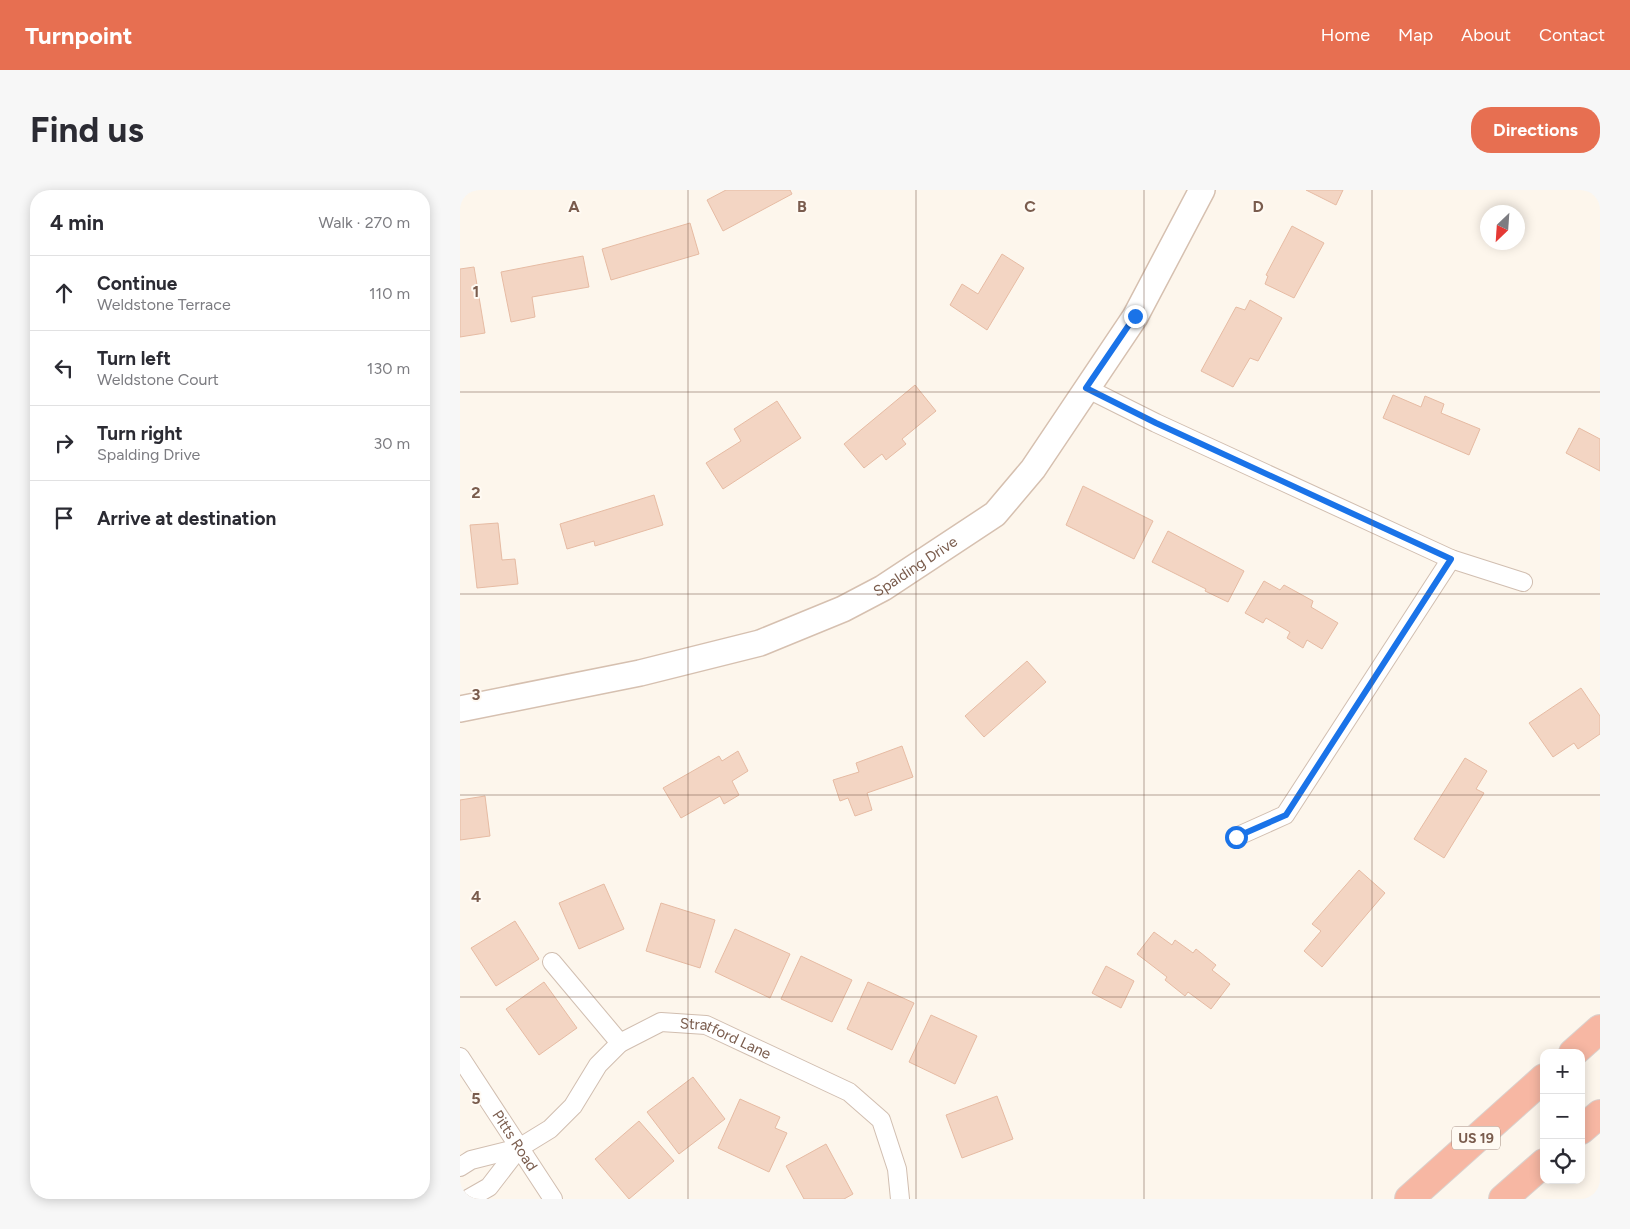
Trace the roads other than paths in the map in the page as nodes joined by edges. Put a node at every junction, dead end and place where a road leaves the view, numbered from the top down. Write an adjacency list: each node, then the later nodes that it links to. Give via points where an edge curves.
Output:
1 (1202, 190): 2 (street, Spalding Drive, via 1135,316)
2 (1086, 388): 3 (street); 5 (street, Spalding Drive, via 1033,469 995,514 883,588 843,609 760,643 640,673)
3 (1451, 559): 4 (street); 6 (street, via 1286,815)
4 (1523, 582)
5 (460, 709)
6 (1236, 837)
7 (552, 962): 9 (street)
8 (1600, 1029): 10 (highway)
9 (620, 1043): 15 (street, Stratford Lane, via 598,1065 573,1106 550,1129); 20 (street, Stratford Lane, via 660,1022 706,1025 849,1092 881,1120 897,1169)
10 (1578, 1049)
11 (460, 1057): 15 (street, Pitts Road)
12 (1540, 1082): 21 (highway, US 19)
13 (1600, 1114): 14 (highway)
14 (1585, 1127)
15 (520, 1148): 16 (street, Stratford Lane, via 471,1160); 18 (street, Stratford Lane, via 489,1187); 19 (street, Pitts Road)
16 (460, 1167)
17 (1540, 1167): 22 (highway)
18 (468, 1199)
19 (553, 1199)
20 (900, 1199)
21 (1408, 1199)
22 (1503, 1199)

